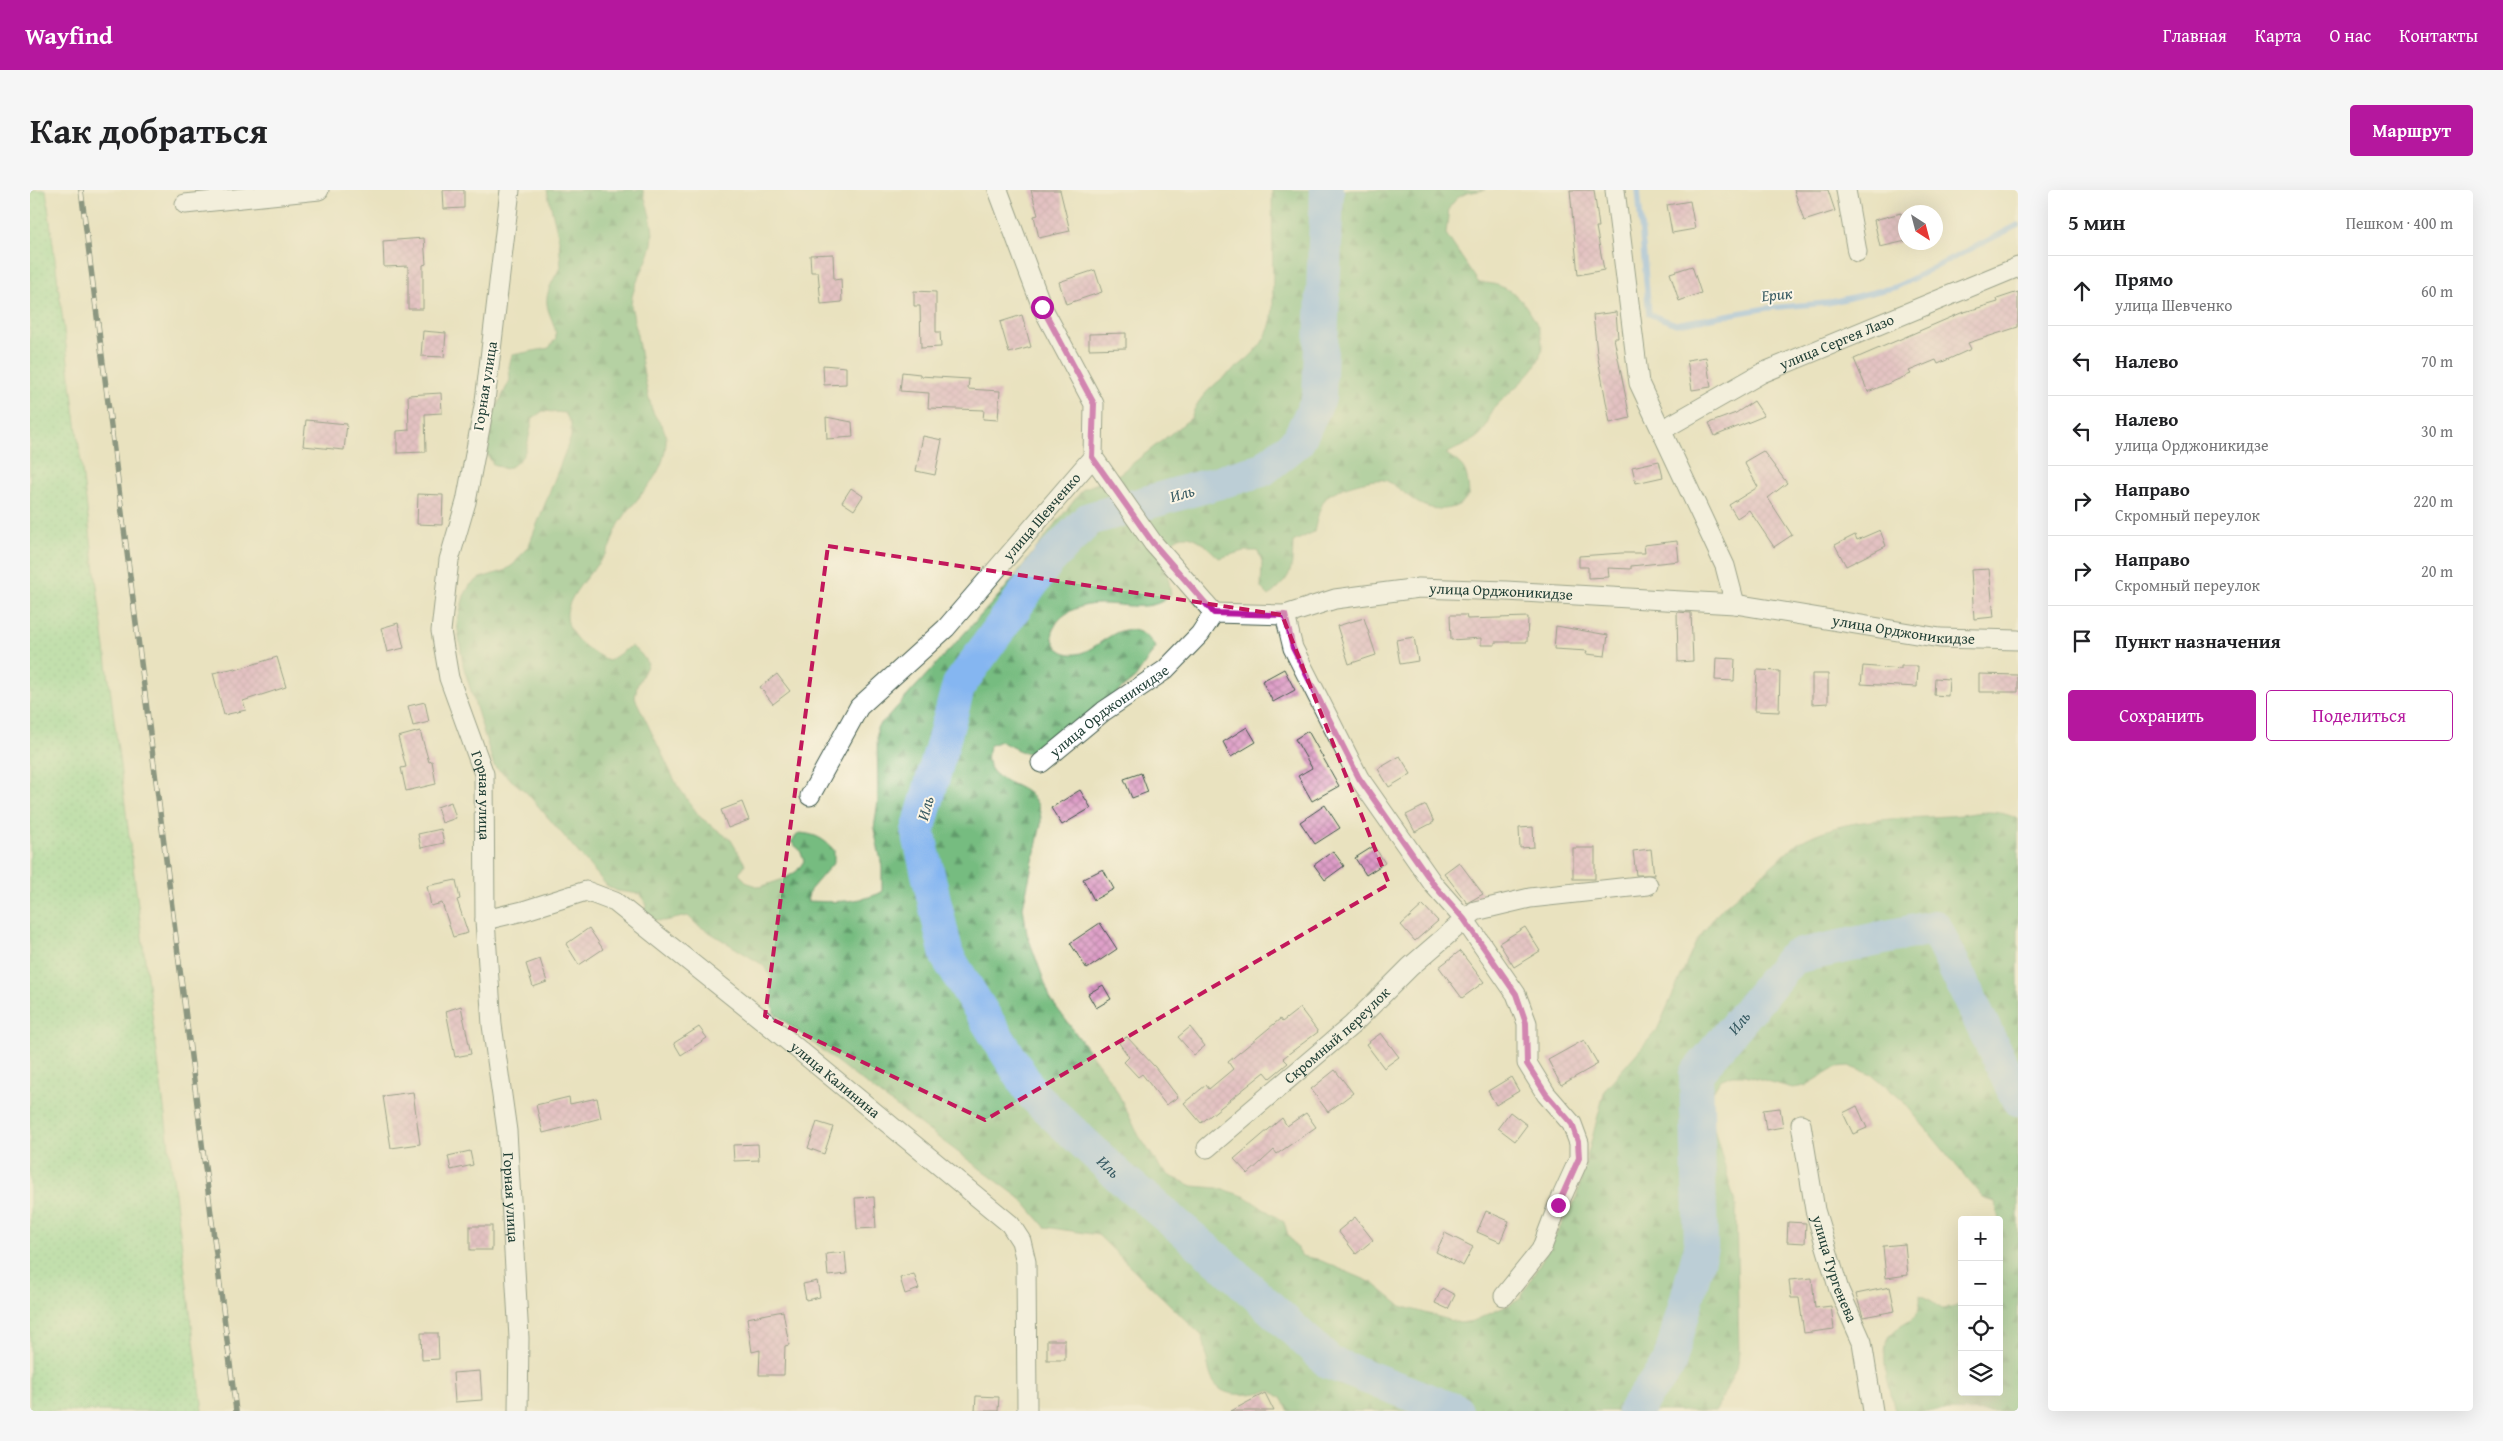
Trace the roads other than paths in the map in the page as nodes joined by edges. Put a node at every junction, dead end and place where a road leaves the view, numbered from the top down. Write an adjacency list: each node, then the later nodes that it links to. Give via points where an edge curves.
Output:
1 (319, 190): 6 (street)
2 (510, 190): 19 (street, Горная улица, via 485,401 466,502 450,560 441,631 449,678 484,774)
3 (998, 190): 10 (street, via 1042,307 1094,404)
4 (1616, 190): 9 (street, via 1639,383)
5 (1846, 190): 7 (street)
6 (185, 204)
7 (1856, 252)
8 (2018, 267): 9 (street, улица Сергея Лазо, via 1762,373)
9 (1662, 430): 11 (street, via 1725,566)
10 (1092, 457): 12 (street, via 1153,543); 16 (street, улица Шевченко, via 946,628 859,707)
11 (1735, 604): 13 (street, улица Орджоникидзе, via 1419,588 1335,599); 14 (street, улица Орджоникидзе, via 1940,638)
12 (1214, 613): 13 (street, улица Орджоникидзе); 15 (street, улица Орджоникидзе, via 1200,634 1166,670 1104,711)
13 (1285, 615): 18 (street, via 1293,648 1359,778 1434,885)
14 (2018, 640)
15 (1042, 763)
16 (810, 796)
17 (1648, 885): 18 (street, Скромный переулок, via 1530,898 1475,911)
18 (1464, 919): 21 (street, Скромный переулок, via 1352,1025); 22 (street, via 1516,994 1526,1023 1527,1064 1546,1094 1572,1124 1578,1142 1579,1158 1541,1250)
19 (485, 920): 23 (street, Горная улица, via 492,1025 507,1131 519,1338); 24 (street, улица Калинина, via 586,891 615,902 1010,1224 1021,1241 1026,1262)
20 (1801, 1124): 25 (street, улица Тургенева, via 1816,1210 1839,1290 1862,1342)
21 (1207, 1148)
22 (1504, 1296)
23 (518, 1411)
24 (1027, 1411)
25 (1873, 1411)

